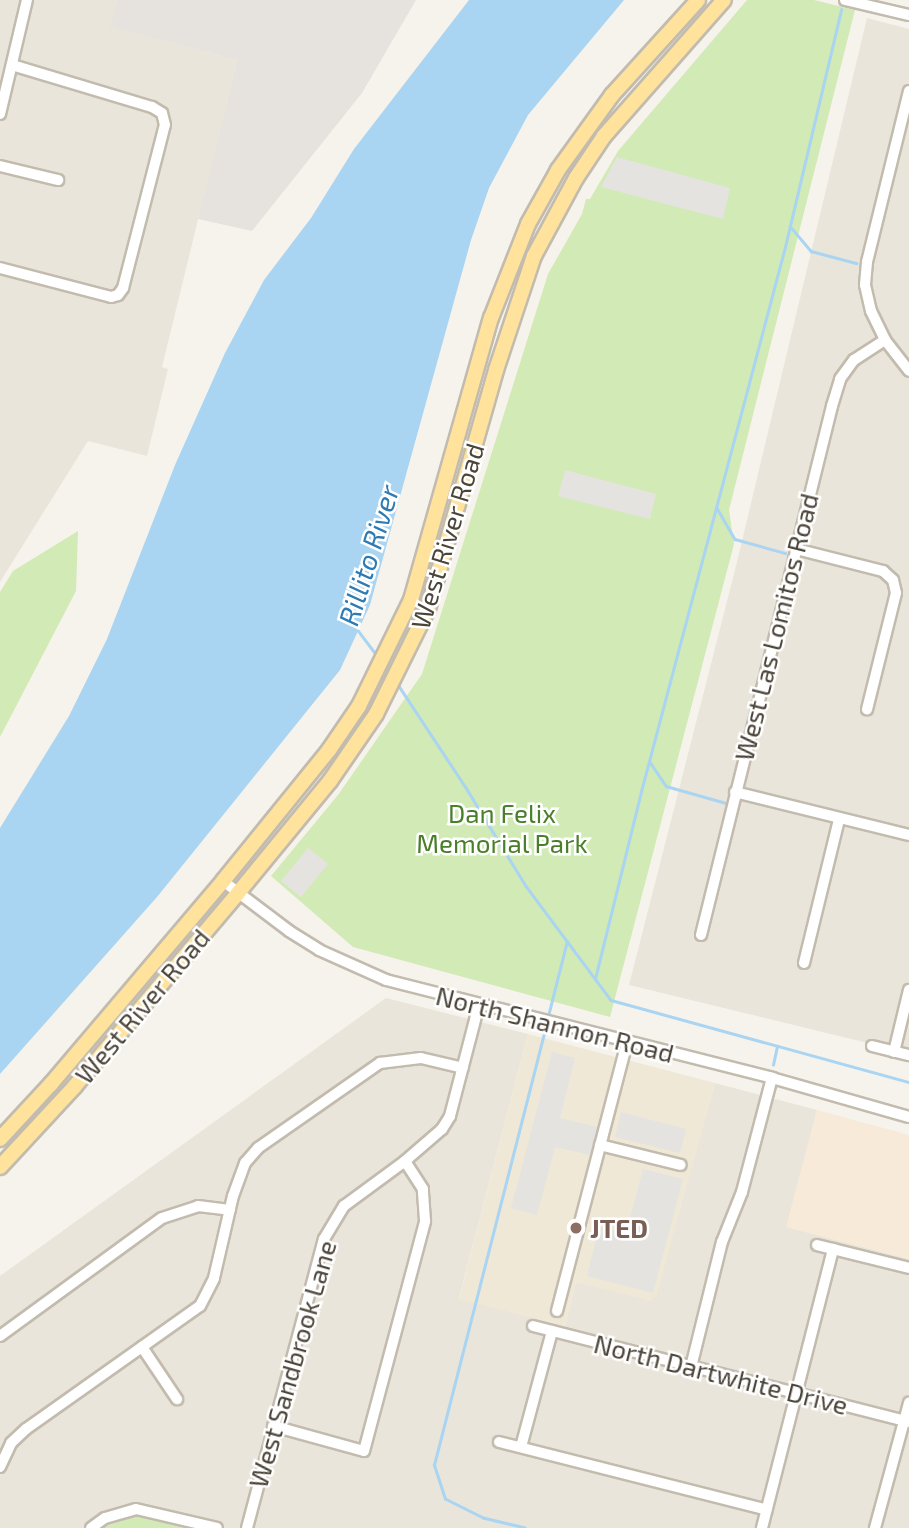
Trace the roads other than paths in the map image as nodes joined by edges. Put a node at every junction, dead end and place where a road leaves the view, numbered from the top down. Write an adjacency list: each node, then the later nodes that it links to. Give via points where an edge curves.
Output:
1 (27, 0): 6 (street)
2 (698, 0): 11 (main road, West River Road, via 612,95 558,170)
3 (724, 0): 12 (main road, West River Road, via 604,136)
4 (845, 0): 5 (street)
5 (909, 15)
6 (12, 65): 8 (street); 13 (street, via 111,92 167,115 120,298)
7 (909, 91): 14 (street, via 867,262 865,285)
8 (0, 114)
9 (0, 166): 10 (street)
10 (58, 180)
11 (528, 224): 12 (main road); 21 (main road, West River Road, via 491,318 432,533 392,644 329,750)
12 (546, 233): 22 (main road, West River Road, via 514,309 432,597 404,664 336,773)
13 (0, 268)
14 (885, 340): 15 (street); 16 (street, West Las Lomitos Road, via 855,360 840,379)
15 (909, 371)
16 (796, 549): 17 (street, via 895,576 895,593); 18 (street, West Las Lomitos Road)
17 (867, 709)
18 (735, 792): 19 (street); 23 (street, West Las Lomitos Road)
19 (839, 819): 20 (street); 24 (street)
20 (909, 835)
21 (223, 881): 22 (street, North Shannon Road); 34 (main road, West River Road)
22 (238, 893): 26 (street, North Shannon Road, via 319,950 386,980); 38 (main road, West River Road, via 75,1086)
23 (701, 935)
24 (804, 963)
25 (909, 990): 29 (street)
26 (479, 1005): 27 (street, North Shannon Road); 31 (street, West Sandbrook Lane)
27 (627, 1042): 32 (street, North Shannon Road); 35 (street)
28 (872, 1046): 29 (street)
29 (894, 1052): 30 (street)
30 (909, 1055)
31 (464, 1068): 36 (street, West Sandbrook Lane, via 442,1129); 39 (street, via 401,1058 361,1074 258,1149 246,1163)
32 (772, 1078): 33 (street, North Shannon Road); 48 (street, via 742,1192 722,1242)
33 (909, 1117)
34 (0, 1139)
35 (600, 1145): 37 (street); 43 (street)
36 (405, 1161): 53 (street, West Sandbrook Lane, via 344,1206 324,1239); 53 (street, via 423,1189 425,1221 364,1451)
37 (681, 1166)
38 (0, 1167)
39 (230, 1210): 46 (street, via 198,1206 162,1218); 47 (street, via 206,1298)
40 (817, 1245): 41 (street)
41 (833, 1249): 42 (street); 49 (street)
42 (909, 1268)
43 (556, 1311)
44 (533, 1326): 45 (street, North Dartwhite Drive)
45 (552, 1331): 48 (street, North Dartwhite Drive); 55 (street)
46 (0, 1336)
47 (142, 1347): 50 (street); 56 (street, via 26,1429 11,1443)
48 (691, 1367): 49 (street, North Dartwhite Drive)
49 (796, 1393): 52 (street, North Dartwhite Drive); 57 (street)
50 (177, 1399)
51 (909, 1403): 52 (street)
52 (907, 1421): 62 (street)
53 (273, 1426): 60 (street, West Sandbrook Lane)
54 (499, 1442): 55 (street)
55 (521, 1447): 57 (street)
56 (0, 1467)
57 (767, 1510): 61 (street)
58 (91, 1528): 59 (street, via 105,1518 136,1509)
59 (217, 1528)
60 (247, 1528)
61 (762, 1528)
62 (875, 1528)

